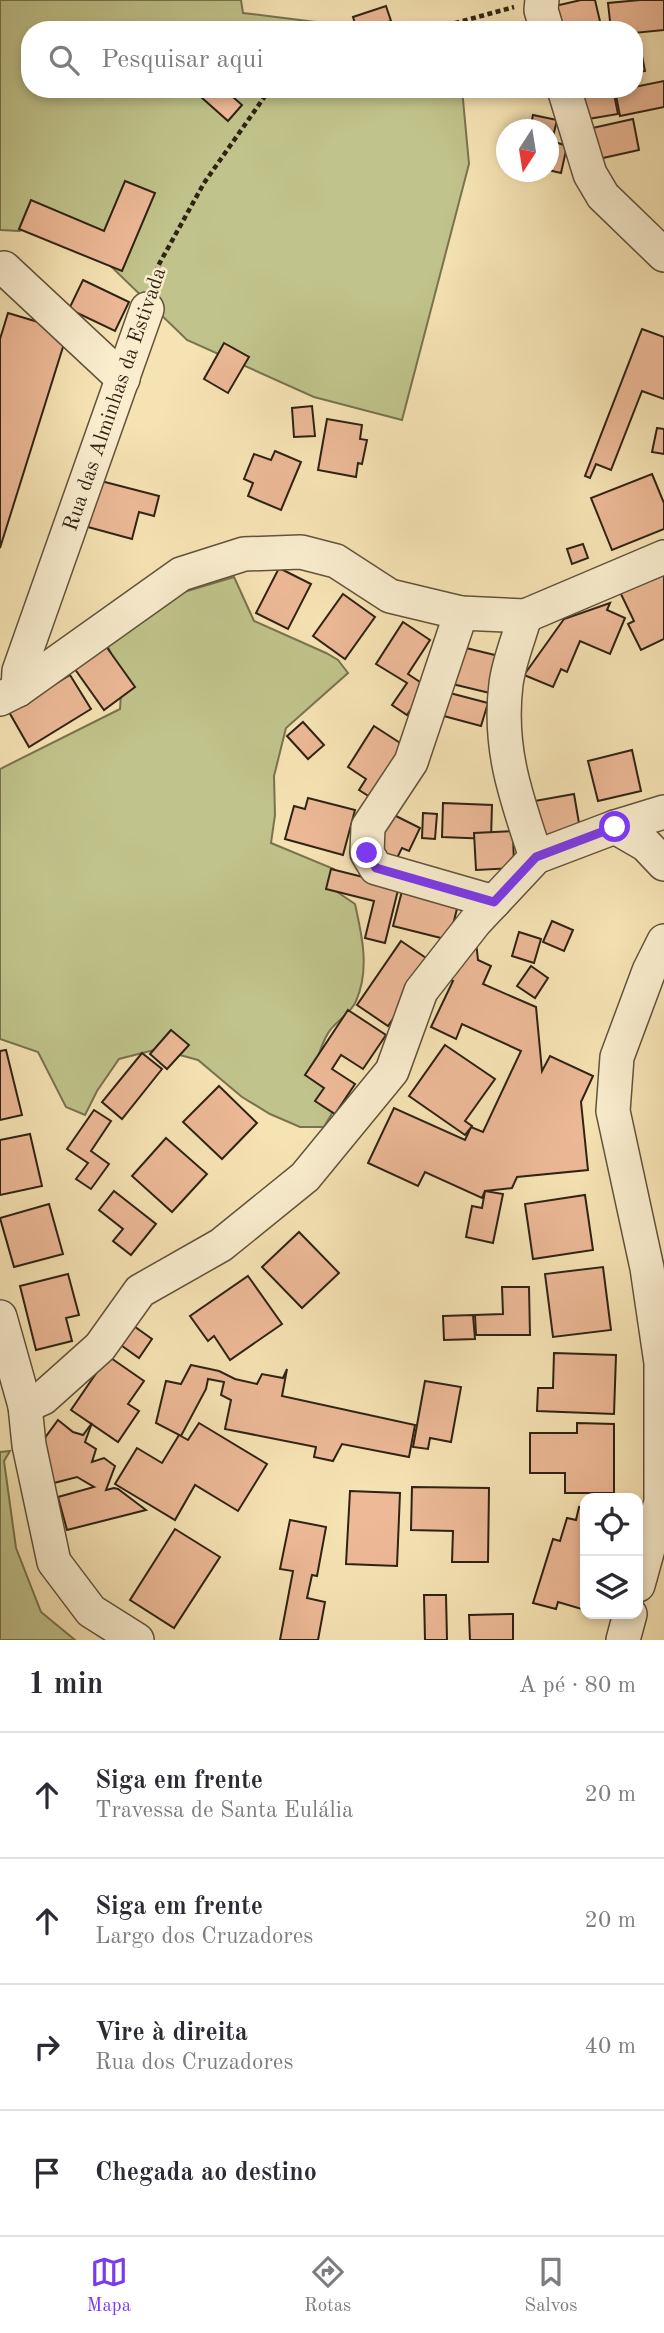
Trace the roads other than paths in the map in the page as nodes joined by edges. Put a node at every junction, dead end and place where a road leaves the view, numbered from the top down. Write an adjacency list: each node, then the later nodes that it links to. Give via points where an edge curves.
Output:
1 (529, 3): 2 (street, via 541,10)
2 (544, 21)
3 (567, 98): 4 (street, via 590,174 603,196)
4 (664, 255)
5 (4, 268): 7 (street)
6 (148, 309): 7 (street, Rua das Alminhas da Estivada)
7 (123, 379): 11 (street, Rua das Alminhas da Estivada)
8 (664, 557): 10 (street)
9 (461, 613): 10 (street); 11 (street, via 390,596 336,561 301,552 244,554 181,574); 16 (street, via 411,762 368,827 367,853 376,868)
10 (525, 616): 14 (street, via 506,682 503,735 512,785)
11 (9, 695)
12 (664, 812): 13 (street)
13 (615, 827): 14 (street); 15 (street, via 646,845)
14 (536, 857): 16 (street)
15 (664, 864)
16 (494, 902): 19 (street, via 421,991 392,1071 305,1177 221,1245 140,1291 100,1347)
17 (664, 941): 20 (street, via 617,1057 613,1111 647,1268 660,1363 661,1502)
18 (0, 1317): 19 (street)
19 (17, 1420): 22 (street, via 29,1445 54,1562 91,1611)
20 (643, 1567)
21 (629, 1619): 23 (street)
22 (137, 1640)
23 (623, 1640)

